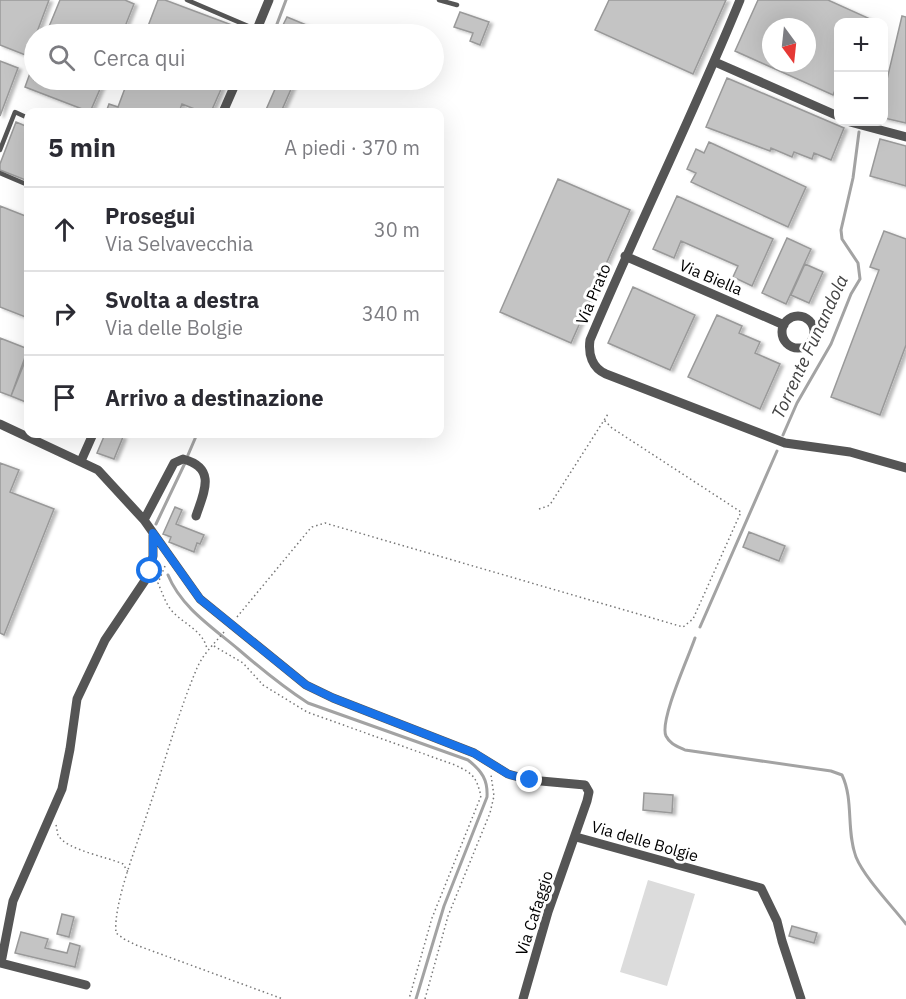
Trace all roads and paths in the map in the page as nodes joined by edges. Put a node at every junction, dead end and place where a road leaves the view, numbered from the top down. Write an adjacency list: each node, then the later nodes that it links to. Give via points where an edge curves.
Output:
1 (187, 0): 6 (lane)
2 (269, 0): 7 (street)
3 (439, 0): 5 (lane)
4 (740, 0): 8 (street, Via Prato)
5 (457, 5)
6 (239, 24)
7 (259, 24)
8 (715, 62): 11 (street); 18 (street, Via Prato)
9 (233, 90): 10 (street)
10 (225, 108)
11 (834, 114)
12 (24, 116): 15 (lane, via 15,112)
13 (865, 126): 14 (street)
14 (906, 137)
15 (0, 150)
16 (0, 173): 17 (lane)
17 (24, 183)
18 (625, 256): 19 (street, Via Biella); 27 (street, Via Prato, via 590,340 592,361 601,372 785,443 850,452)
19 (784, 325)
20 (608, 414): 21 (path)
21 (604, 420): 28 (path, via 551,503); 33 (path, via 741,512 693,619 685,626 325,523 309,530)
22 (0, 424): 23 (street, Via delle Bolgie)
23 (24, 435)
24 (31, 438): 26 (street, Via delle Bolgie)
25 (91, 438): 26 (street)
26 (81, 461): 30 (street, Via delle Bolgie, via 104,474)
27 (906, 468)
28 (539, 508)
29 (196, 516): 30 (street, via 206,486 205,474 183,459 174,463)
30 (144, 520): 31 (street, Via delle Bolgie)
31 (153, 533): 33 (street, Via delle Bolgie, via 200,599); 37 (street, via 148,576 105,640 77,699 62,789)
32 (161, 573): 35 (path, via 158,583 172,610 204,638)
33 (230, 626): 34 (path); 38 (street, Via delle Bolgie, via 306,685 333,698 474,753 508,774 585,785 589,792)
34 (214, 644): 35 (path); 43 (path, via 243,663 263,686 307,712 456,765 471,772 477,781 481,796 432,918)
35 (207, 650): 39 (path, via 184,703)
36 (491, 774): 44 (path, via 494,796 490,813 448,916)
37 (51, 813): 39 (path, via 58,835 65,841 123,864); 40 (street, via 13,901)
38 (576, 837): 45 (street, Via Cafaggio, via 548,912); 46 (street, Via delle Bolgie, via 761,888 777,921)
39 (128, 873): 42 (path, via 115,921 116,933)
40 (1, 963): 41 (street)
41 (86, 985)
42 (283, 999)
43 (409, 999)
44 (425, 999)
45 (523, 999)
46 (801, 999)

